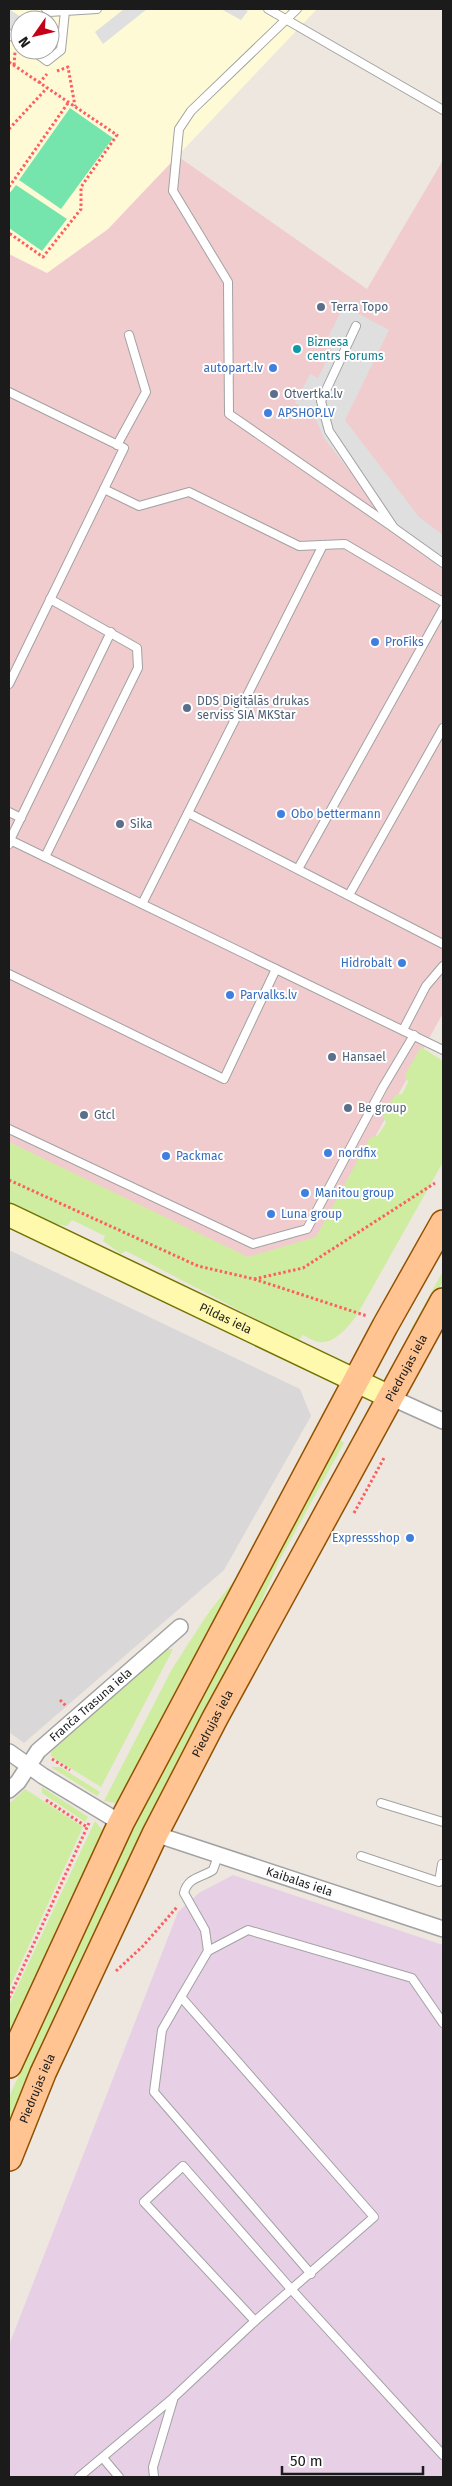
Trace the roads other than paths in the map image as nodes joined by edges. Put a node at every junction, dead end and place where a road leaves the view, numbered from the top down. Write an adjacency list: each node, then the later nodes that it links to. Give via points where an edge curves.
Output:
1 (46, 9): 5 (lane, via 49,12)
2 (97, 9): 5 (lane)
3 (268, 9): 6 (lane)
4 (297, 9): 6 (lane)
5 (65, 11): 7 (lane)
6 (287, 19): 8 (lane); 14 (lane, via 192,111 179,129 173,191 228,282 230,414)
7 (60, 51)
8 (443, 110)
9 (356, 326): 14 (lane, via 321,401 329,431)
10 (129, 335): 12 (lane, via 146,392)
11 (9, 392): 12 (lane)
12 (117, 445): 13 (lane, via 124,448)
13 (104, 489): 15 (lane, via 139,506 189,492 299,546); 17 (lane)
14 (394, 528): 16 (lane)
15 (323, 545): 18 (lane, via 345,544); 24 (lane)
16 (443, 563)
17 (50, 599): 20 (lane); 21 (lane)
18 (443, 602)
19 (443, 609): 28 (lane)
20 (111, 632): 25 (lane); 27 (lane, via 136,648 138,668)
21 (9, 684)
22 (443, 728): 29 (lane)
23 (9, 812): 25 (lane)
24 (188, 813): 28 (lane); 30 (lane)
25 (21, 818): 26 (lane)
26 (10, 842): 27 (lane)
27 (45, 857): 30 (lane)
28 (298, 869): 29 (lane)
29 (348, 895): 31 (lane)
30 (142, 904): 33 (lane)
31 (443, 944)
32 (443, 966): 35 (lane, via 426,986)
33 (276, 969): 34 (lane, via 224,1078); 35 (lane)
34 (9, 974)
35 (403, 1030): 36 (lane)
36 (414, 1035): 37 (lane); 38 (lane, via 307,1229 252,1244)
37 (443, 1050)
38 (9, 1129)
39 (9, 1215): 42 (street, Pildas iela)
40 (443, 1223): 42 (main road)
41 (443, 1301): 43 (main road, Piedrujas iela)
42 (356, 1382): 43 (street, Pildas iela); 50 (main road)
43 (390, 1397): 44 (street, Pildas iela); 52 (main road, Piedrujas iela, via 214,1718)
44 (443, 1421)
45 (180, 1627): 47 (street, Franča Trasuna iela, via 38,1751)
46 (9, 1752): 47 (street)
47 (28, 1767): 48 (street, Franča Trasuna iela); 50 (street)
48 (14, 1786)
49 (381, 1803): 51 (lane)
50 (121, 1822): 60 (main road)
51 (443, 1822)
52 (155, 1834): 53 (street, Kaibalas iela); 61 (main road, Piedrujas iela, via 43,2073)
53 (218, 1856): 56 (street, Kaibalas iela); 57 (lane, via 212,1870 186,1884 184,1893 205,1930)
54 (361, 1856): 55 (lane, via 438,1882)
55 (443, 1864)
56 (443, 1930)
57 (208, 1951): 58 (lane); 59 (lane, via 248,1930 412,1978)
58 (181, 1997): 62 (lane, via 162,2030 154,2092); 62 (lane, via 374,2217)
59 (443, 2023)
60 (9, 2065)
61 (9, 2158)
62 (311, 2274): 63 (lane)
63 (291, 2289): 64 (lane); 64 (lane, via 183,2166 144,2202); 66 (lane)
64 (255, 2321): 65 (lane)
65 (173, 2398): 67 (lane); 70 (lane, via 153,2468)
66 (443, 2455)
67 (103, 2458): 68 (lane); 69 (lane)
68 (79, 2477)
69 (119, 2477)
70 (154, 2477)

